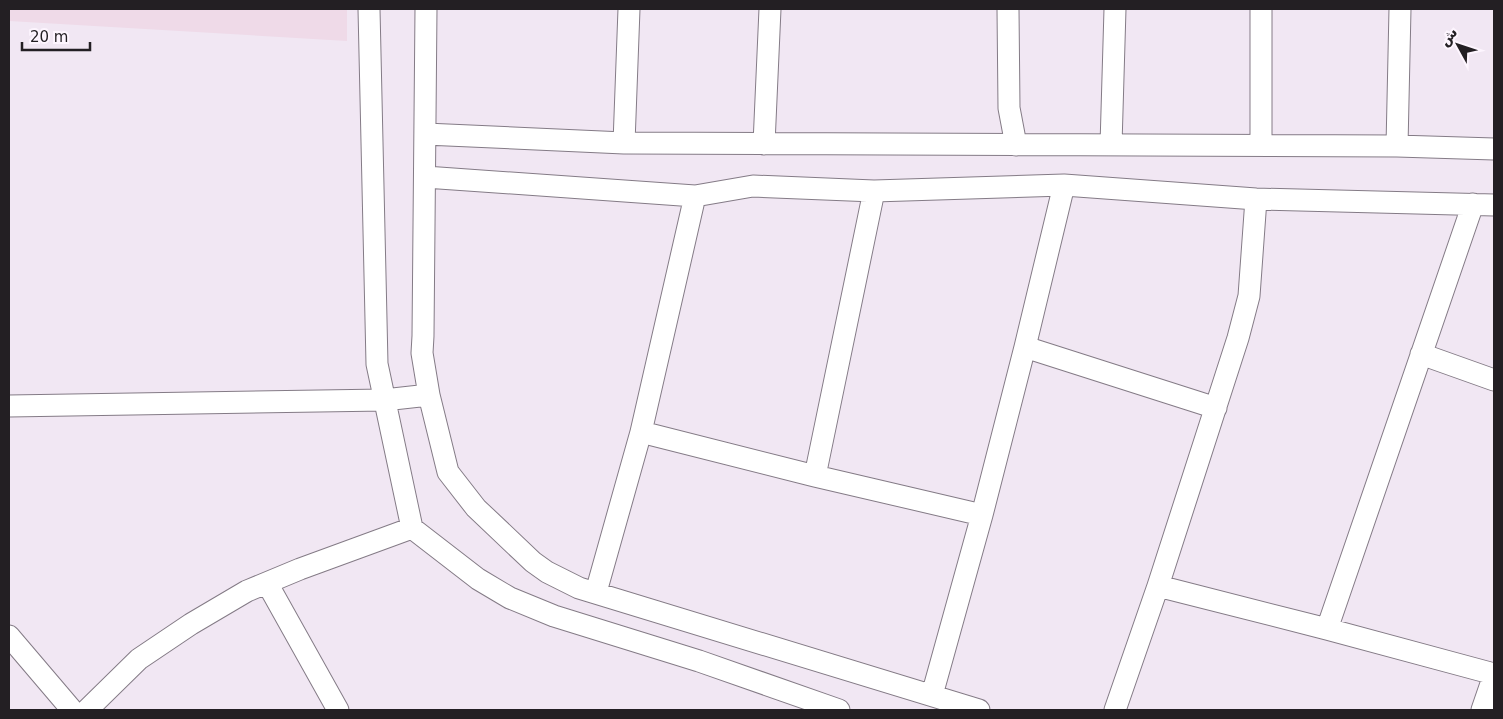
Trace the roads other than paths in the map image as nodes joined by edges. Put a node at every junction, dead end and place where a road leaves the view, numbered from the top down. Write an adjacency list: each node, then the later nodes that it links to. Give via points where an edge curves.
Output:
1 (369, 9): 28 (street, via 377,364)
2 (426, 9): 9 (street)
3 (628, 9): 10 (street)
4 (770, 9): 11 (street)
5 (1008, 9): 12 (street, via 1009,108)
6 (1115, 9): 13 (street)
7 (1261, 9): 14 (street)
8 (1400, 9): 15 (street)
9 (425, 134): 10 (street); 17 (street)
10 (624, 143): 11 (street)
11 (764, 144): 12 (street)
12 (1016, 145): 13 (street)
13 (1111, 145): 14 (street)
14 (1262, 146): 15 (street)
15 (1397, 146): 16 (street)
16 (1494, 149)
17 (425, 177): 20 (street); 27 (street, via 422,353)
18 (1064, 185): 19 (street); 21 (street); 24 (street)
19 (874, 191): 20 (street, via 753,186); 32 (street)
20 (694, 196): 31 (street)
21 (1256, 199): 22 (street); 30 (street, via 1248,296)
22 (1473, 204): 23 (street); 25 (street)
23 (1494, 205)
24 (1025, 347): 30 (street); 33 (street)
25 (1421, 354): 26 (street); 38 (street)
26 (1494, 380)
27 (429, 395): 28 (street); 37 (street, via 448,472 476,508 547,572)
28 (384, 400): 29 (street); 34 (street)
29 (9, 406)
30 (1216, 408): 36 (street)
31 (641, 432): 32 (street); 37 (street)
32 (814, 476): 33 (street)
33 (982, 514): 41 (street)
34 (412, 528): 35 (street); 45 (street, via 478,579 510,598)
35 (267, 583): 43 (street, via 191,624 139,660); 44 (street)
36 (1158, 586): 38 (street); 47 (street)
37 (596, 592): 41 (street)
38 (1327, 629): 40 (street)
39 (9, 636): 42 (street)
40 (1494, 675): 48 (street)
41 (932, 695): 46 (street)
42 (72, 710)
43 (87, 710)
44 (338, 710)
45 (839, 710)
46 (979, 710)
47 (1116, 710)
48 (1482, 710)

